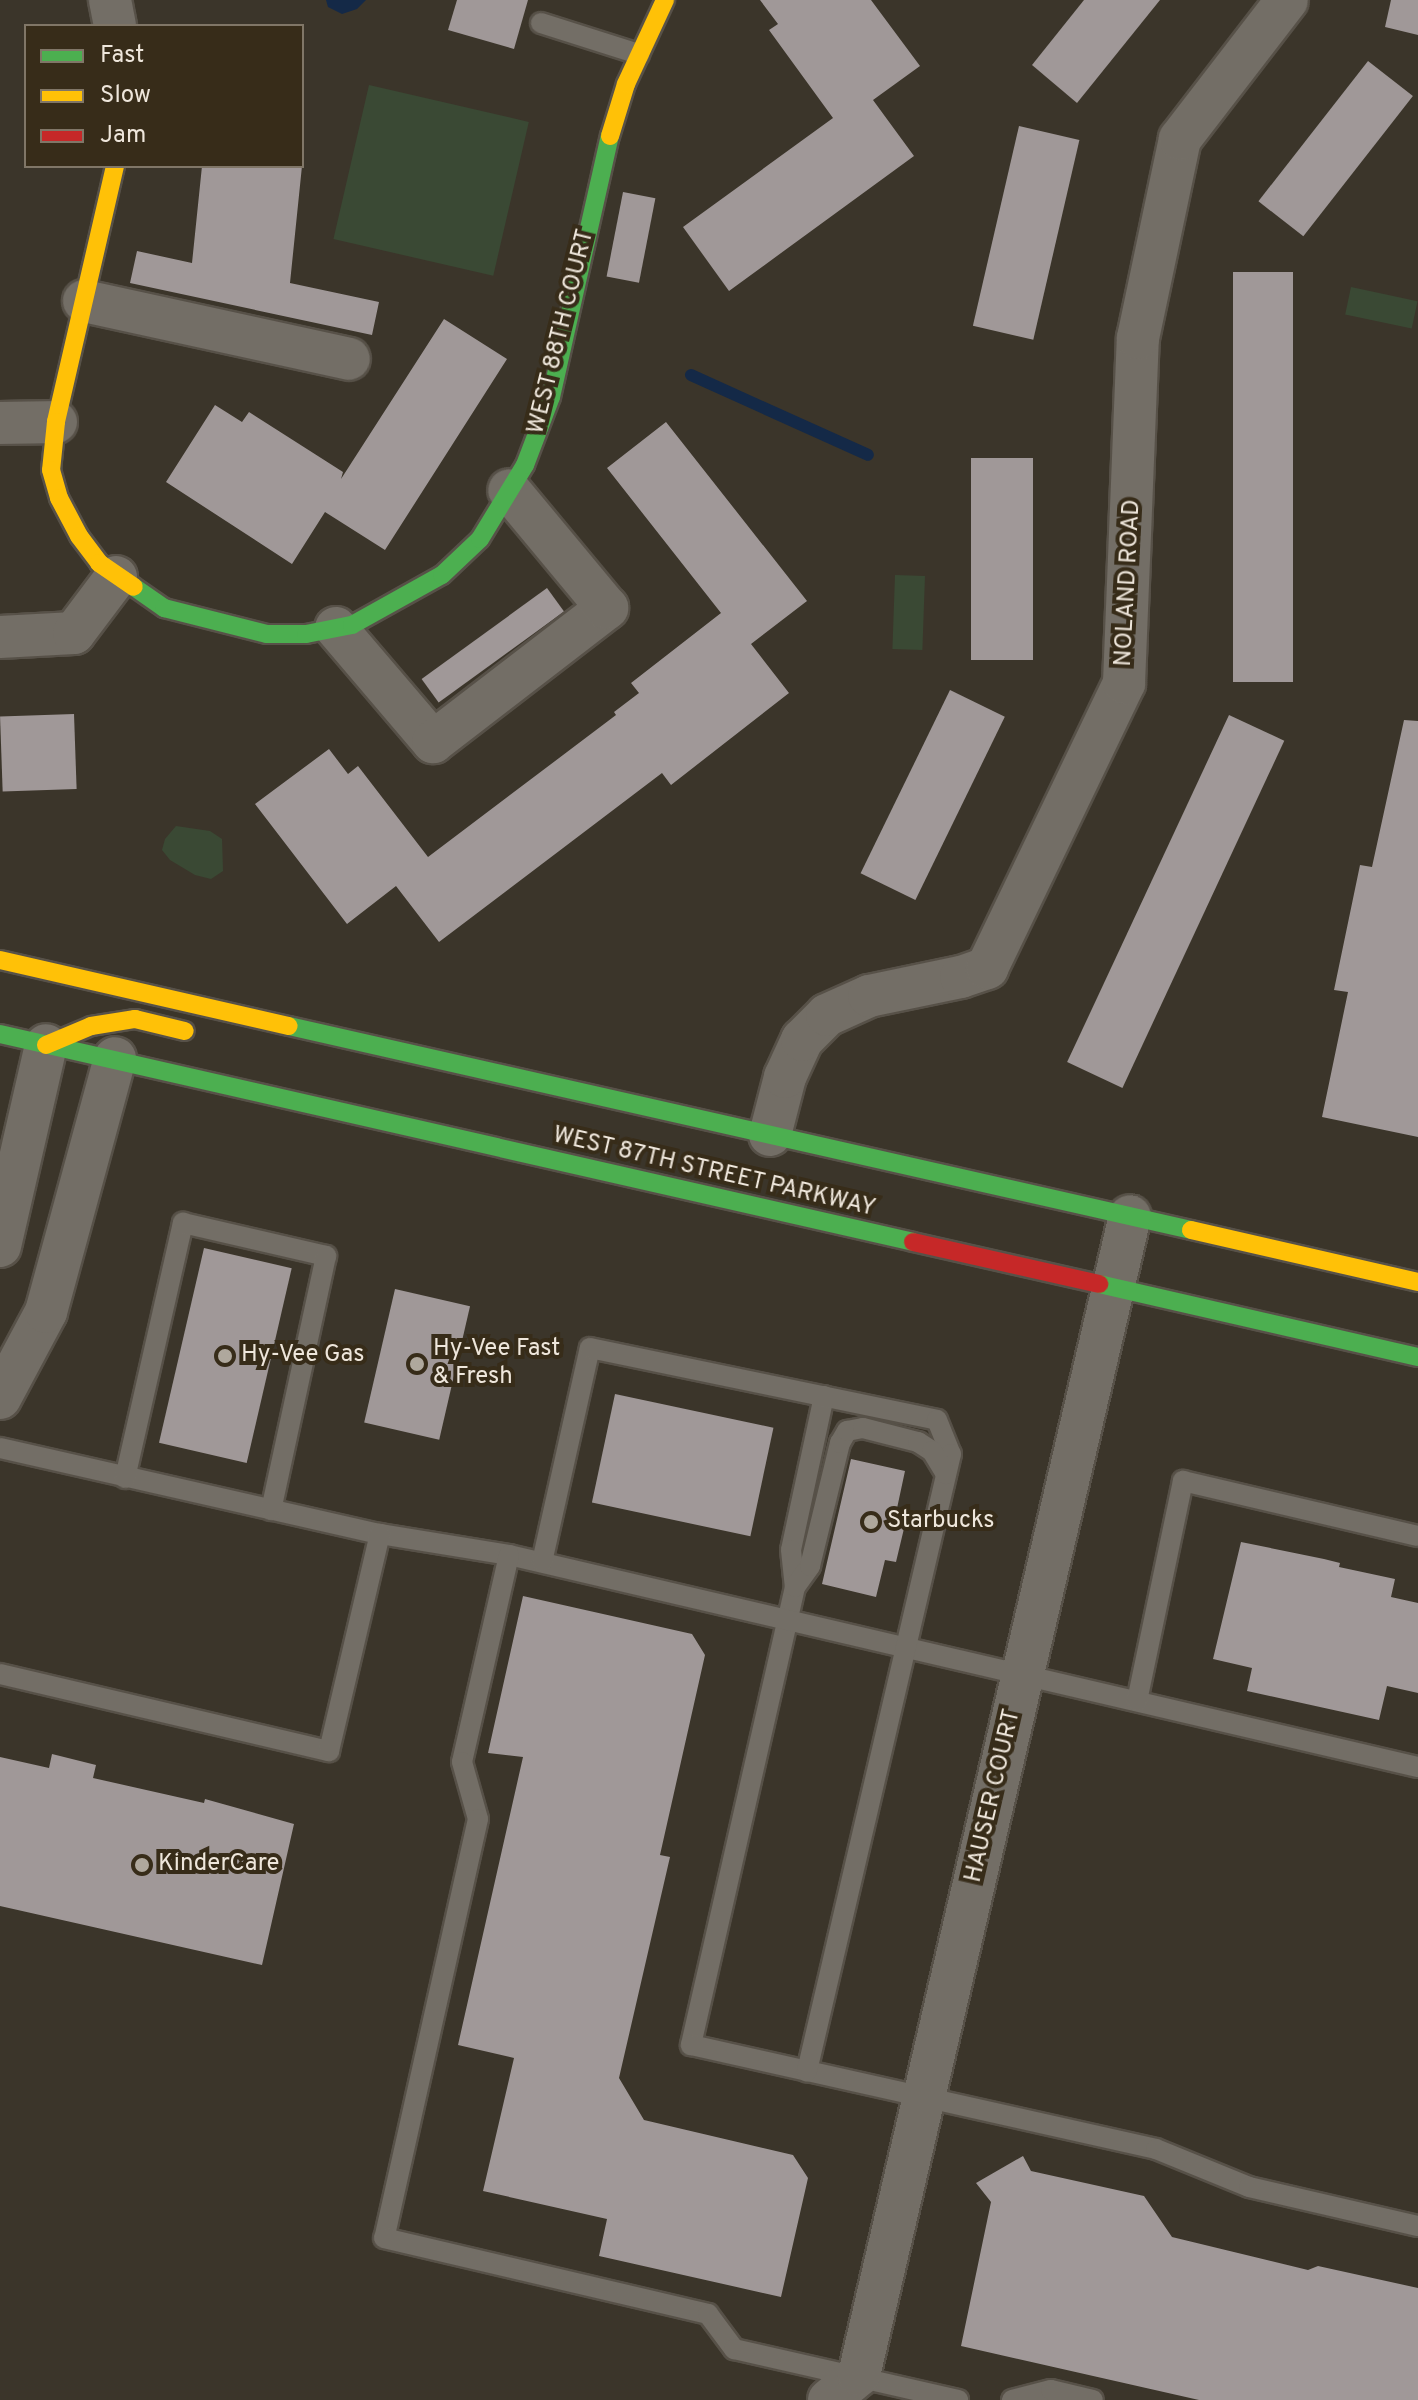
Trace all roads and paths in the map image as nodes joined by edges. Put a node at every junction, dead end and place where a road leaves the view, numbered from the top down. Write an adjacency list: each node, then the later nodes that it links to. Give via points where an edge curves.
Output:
1 (110, 0): 5 (street)
2 (665, 0): 6 (main road, WEST 88TH COURT)
3 (1287, 0): 23 (street, NOLAND ROAD, via 1180,139 1138,338 1121,691 987,968 869,996 827,1015 802,1040 785,1077)
4 (541, 23): 6 (lane)
5 (115, 24)
6 (639, 54): 12 (main road, WEST 88TH COURT, via 612,126 551,397 525,465)
7 (115, 168): 8 (main road, WEST 88TH COURT)
8 (84, 301): 9 (street); 10 (main road, WEST 88TH COURT)
9 (349, 359)
10 (56, 422): 11 (street); 13 (main road, WEST 88TH COURT, via 51,470 59,498 79,536)
11 (0, 423)
12 (509, 490): 14 (main road, WEST 88TH COURT, via 480,539 442,575 386,609); 14 (street, via 607,608 433,742)
13 (116, 577): 14 (main road, WEST 88TH COURT, via 164,608 267,634); 15 (street, via 74,633)
14 (336, 628)
15 (0, 637)
16 (0, 960): 21 (main road, WEST 87TH STREET PARKWAY)
17 (0, 1034): 19 (main road, WEST 87TH STREET PARKWAY)
18 (209, 1037): 19 (main road, via 135,1019 91,1026)
19 (46, 1045): 20 (main road, WEST 87TH STREET PARKWAY); 25 (street)
20 (115, 1058): 27 (main road, WEST 87TH STREET PARKWAY); 30 (street, via 46,1312)
21 (486, 1071): 22 (main road); 23 (main road, WEST 87TH STREET PARKWAY)
22 (460, 1086)
23 (770, 1135): 24 (main road, WEST 87TH STREET PARKWAY)
24 (1130, 1216): 26 (main road, WEST 87TH STREET PARKWAY); 27 (street, HAUSER COURT)
25 (0, 1246)
26 (1418, 1282)
27 (1113, 1290): 28 (main road, WEST 87TH STREET PARKWAY); 43 (street, HAUSER COURT)
28 (1418, 1357)
29 (824, 1396): 32 (lane, via 937,1420 951,1454); 38 (lane, via 590,1348); 39 (lane, via 791,1550)
30 (0, 1398)
31 (0, 1448): 33 (lane)
32 (946, 1474): 39 (lane, via 932,1451 918,1442 863,1428 847,1431 810,1566); 41 (lane)
33 (125, 1478): 34 (lane); 34 (lane, via 183,1223 326,1256)
34 (271, 1510): 35 (lane)
35 (380, 1534): 37 (lane); 42 (lane, via 329,1751)
36 (1418, 1536): 44 (lane, via 1183,1481)
37 (509, 1555): 38 (lane); 49 (lane, via 462,1762 478,1819 384,2238 708,2314 734,2349)
38 (542, 1562): 40 (lane)
39 (795, 1587): 40 (lane)
40 (787, 1620): 41 (lane); 46 (lane, via 691,2045)
41 (904, 1647): 43 (lane); 46 (lane)
42 (0, 1674)
43 (1022, 1674): 44 (lane); 47 (street, HAUSER COURT)
44 (1137, 1701): 45 (lane)
45 (1418, 1767)
46 (807, 2071): 47 (lane)
47 (923, 2097): 48 (lane, via 1156,2149 1249,2187); 49 (street, HAUSER COURT)
48 (1418, 2226)
49 (854, 2392): 50 (lane)
50 (958, 2400)
51 (1012, 2400): 52 (lane, via 1051,2390)
52 (1093, 2400)

